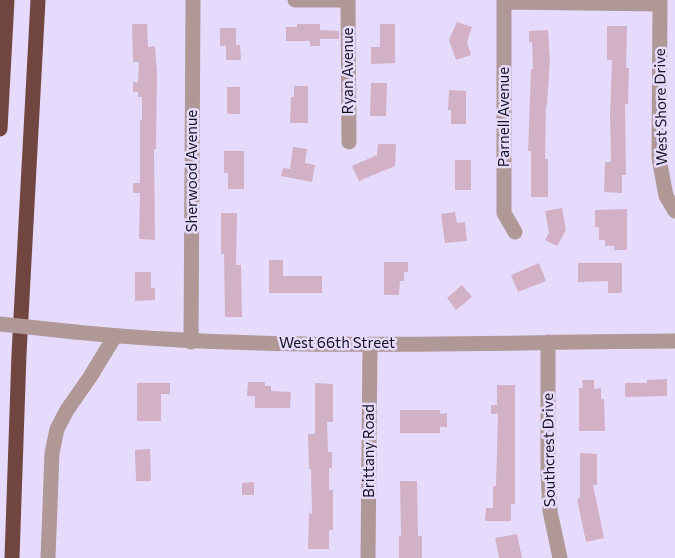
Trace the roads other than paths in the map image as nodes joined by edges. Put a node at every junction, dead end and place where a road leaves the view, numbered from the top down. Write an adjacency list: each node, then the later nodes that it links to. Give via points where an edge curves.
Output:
1 (7, 0): 10 (highway)
2 (38, 0): 9 (highway)
3 (43, 0): 9 (highway)
4 (193, 0): 17 (street, Sherwood Avenue)
5 (295, 0): 6 (street)
6 (348, 0): 11 (street, Ryan Avenue)
7 (504, 1): 8 (street); 13 (street, Parnell Avenue, via 504,213)
8 (660, 2): 12 (street, West Shore Drive, via 659,158 666,196)
9 (37, 41): 20 (highway)
10 (0, 130)
11 (349, 142)
12 (675, 211)
13 (515, 232)
14 (0, 324): 15 (street, West 66th Street, bridge)
15 (115, 336): 17 (street, West 66th Street); 21 (street, via 57,430 52,453)
16 (675, 341): 18 (street, West 66th Street)
17 (191, 342): 19 (street, West 66th Street)
18 (548, 342): 19 (street, West 66th Street); 23 (street, Southcrest Drive, via 550,511)
19 (370, 344): 22 (street, Brittany Road)
20 (12, 558)
21 (48, 558)
22 (368, 558)
23 (560, 558)

